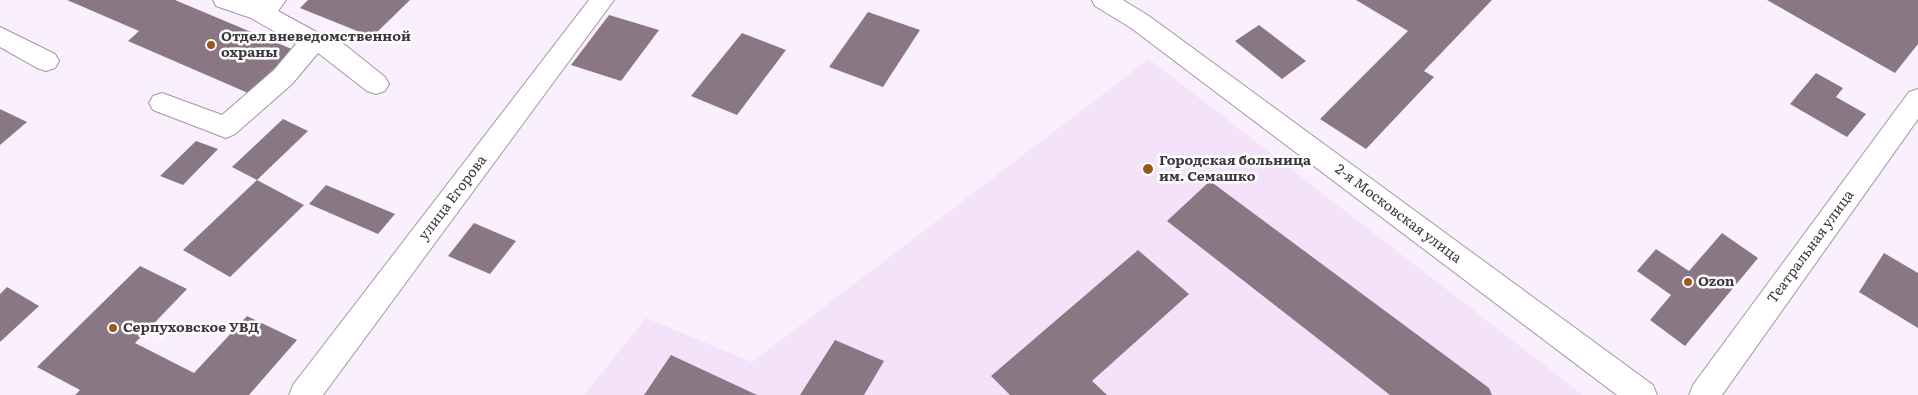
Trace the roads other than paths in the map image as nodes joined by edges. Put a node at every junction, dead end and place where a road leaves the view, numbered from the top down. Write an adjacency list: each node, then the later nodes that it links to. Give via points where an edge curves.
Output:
1 (226, 0): 4 (street)
2 (602, 0): 11 (street, улица Егорова)
3 (1104, 0): 12 (street, 2-я Московская улица, via 1140,22)
4 (267, 6): 6 (street)
5 (0, 36): 7 (street)
6 (313, 42): 8 (street, via 331,48); 10 (street, via 283,77 226,127)
7 (46, 61)
8 (376, 84)
9 (1918, 98): 13 (street, Театральная улица)
10 (162, 103)
11 (304, 395)
12 (1642, 395)
13 (1704, 395)

